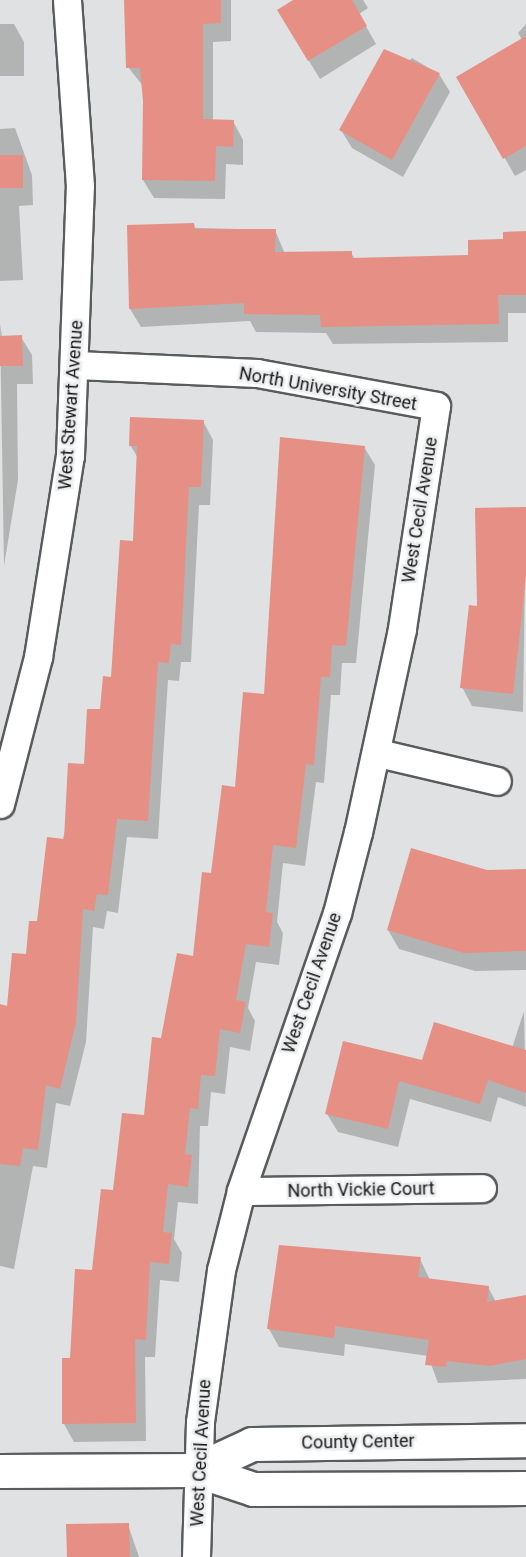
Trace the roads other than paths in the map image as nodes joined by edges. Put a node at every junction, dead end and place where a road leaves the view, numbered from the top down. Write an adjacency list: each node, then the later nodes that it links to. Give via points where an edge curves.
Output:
1 (67, 0): 2 (street, West Stewart Avenue, via 80,186)
2 (76, 365): 3 (street, North University Street, via 257,373); 6 (street, West Stewart Avenue, via 58,547)
3 (436, 406): 4 (street, West Cecil Avenue)
4 (378, 753): 5 (street); 8 (street, West Cecil Avenue, via 336,914)
5 (497, 781)
6 (0, 804)
7 (482, 1188): 8 (street, North Vickie Court)
8 (241, 1191): 11 (street, West Cecil Avenue, via 207,1353)
9 (526, 1440): 11 (street, County Center, via 252,1443)
10 (0, 1470): 11 (street, County Center)
11 (196, 1470): 12 (street, County Center, via 253,1490); 13 (street, West Cecil Avenue)
12 (526, 1488)
13 (196, 1557)

